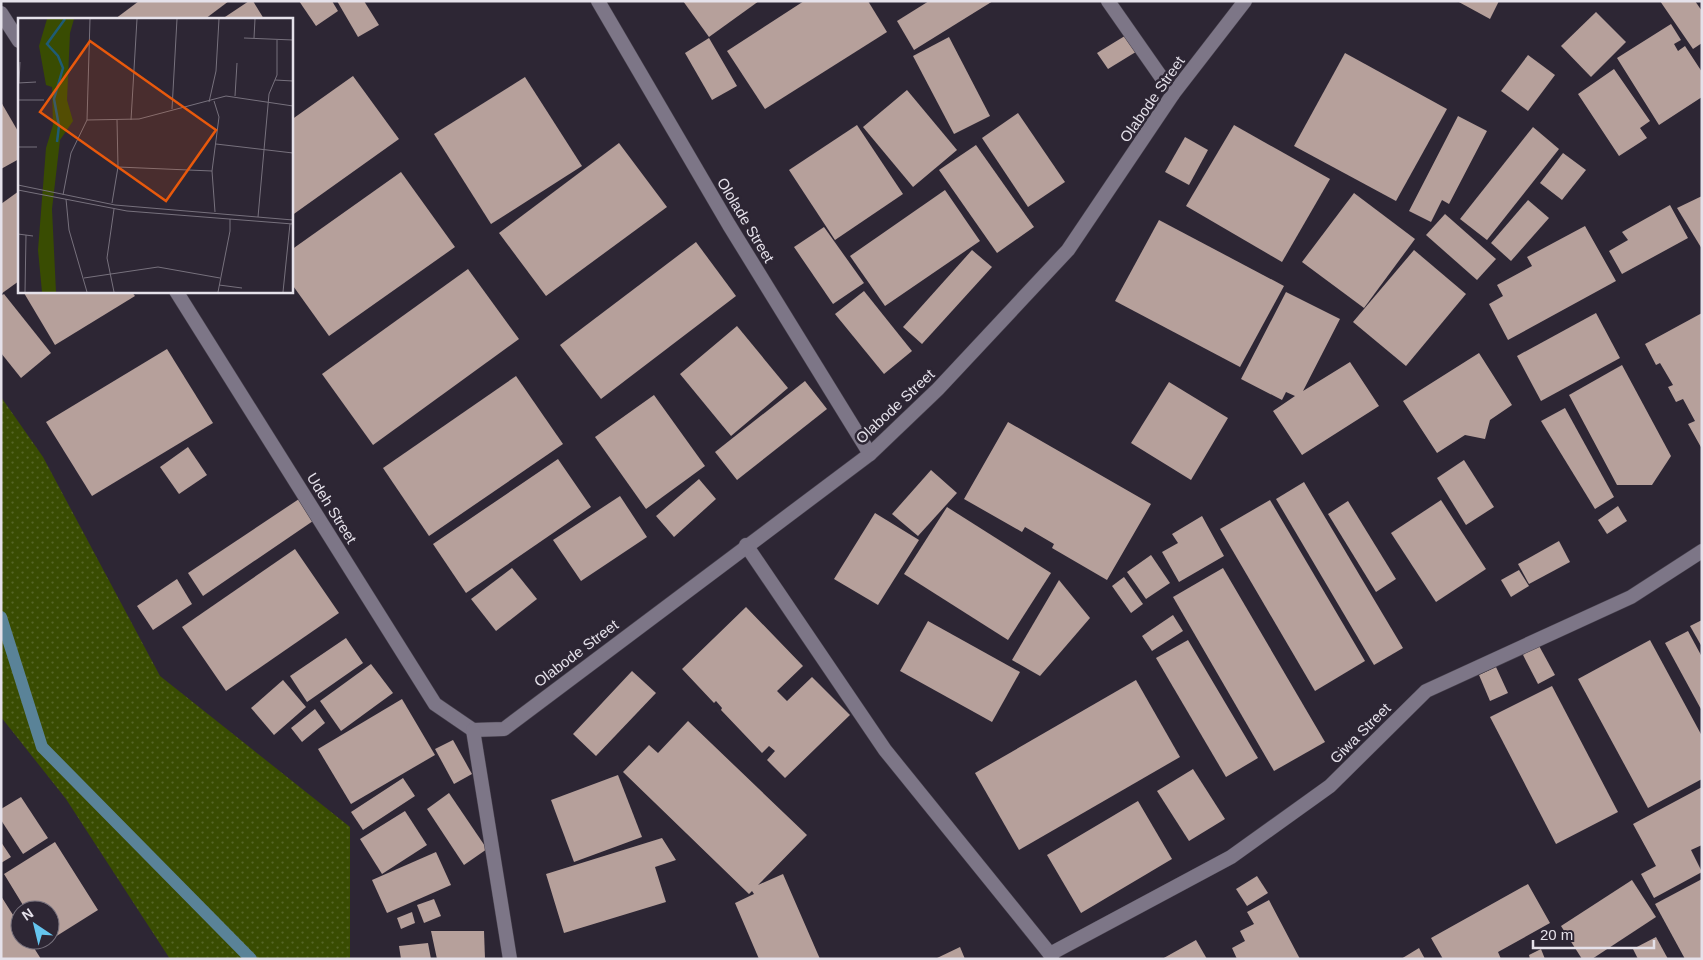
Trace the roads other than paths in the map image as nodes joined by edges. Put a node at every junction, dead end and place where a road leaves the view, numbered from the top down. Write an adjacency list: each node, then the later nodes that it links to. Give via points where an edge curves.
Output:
1 (598, 1): 8 (street, Ololade Street, via 724,217)
2 (1108, 1): 6 (street)
3 (1245, 1): 6 (street, Olabode Street)
4 (1, 13): 5 (street)
5 (18, 39)
6 (1173, 94): 8 (street, Olabode Street, via 1068,250 938,389)
7 (177, 292): 11 (street, Udeh Street, via 435,704)
8 (870, 454): 9 (street, Olabode Street)
9 (746, 545): 11 (street, Olabode Street, via 504,729); 12 (street, via 885,750)
10 (1702, 551): 12 (street, Giwa Street, via 1631,597 1426,691 1330,786 1231,857)
11 (473, 730): 13 (street)
12 (1051, 956)
13 (510, 959)

